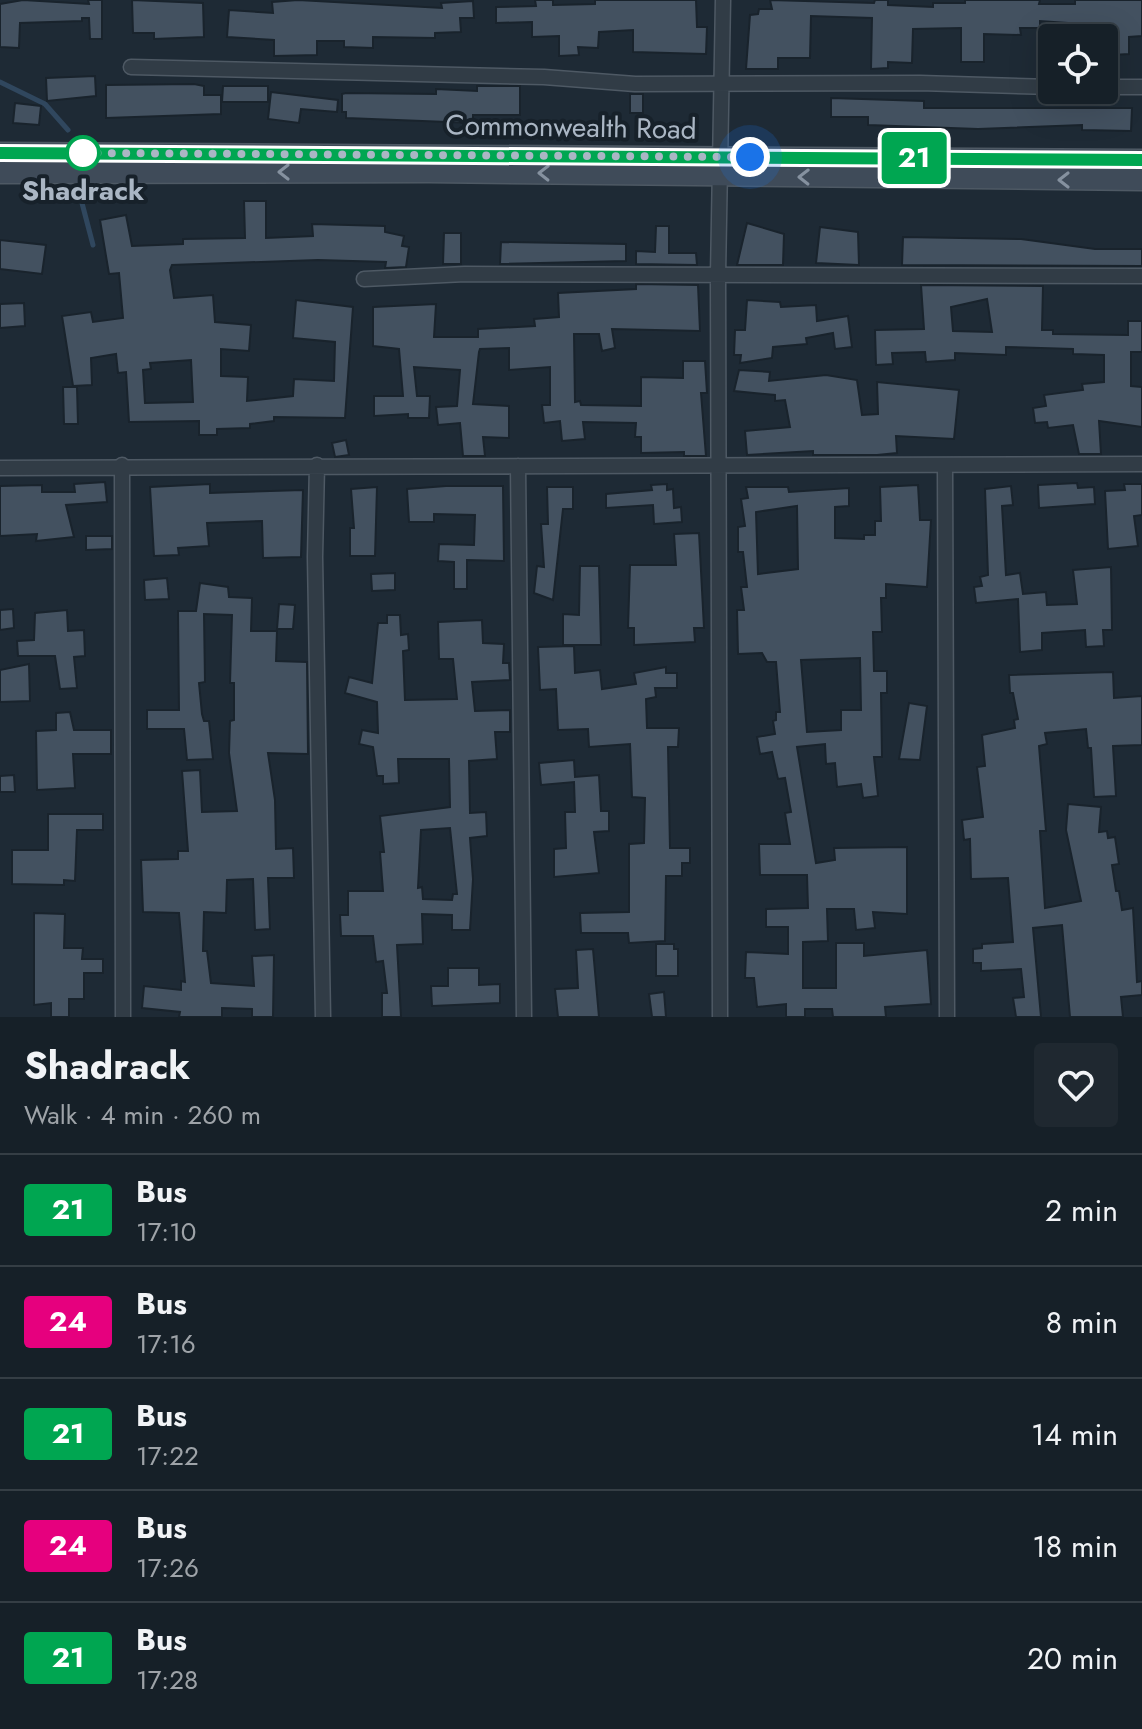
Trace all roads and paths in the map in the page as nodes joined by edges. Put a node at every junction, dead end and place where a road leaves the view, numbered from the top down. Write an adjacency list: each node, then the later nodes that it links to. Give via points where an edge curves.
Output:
1 (723, 0): 3 (street)
2 (131, 67): 3 (street)
3 (721, 86): 4 (street); 9 (street)
4 (1038, 87)
5 (1118, 87): 6 (street)
6 (1142, 87)
7 (0, 153): 9 (main road, Commonwealth Road)
8 (1142, 160): 9 (main road, Commonwealth Road)
9 (719, 166): 10 (main road, Commonwealth Road, one-way to 10); 11 (main road, Commonwealth Road, one-way to 9); 12 (street)
10 (0, 173)
11 (1142, 180)
12 (718, 275): 13 (street); 14 (street); 20 (street)
13 (1142, 276)
14 (364, 279)
15 (1142, 464): 19 (street)
16 (122, 465): 17 (street); 21 (street); 22 (street)
17 (317, 465): 18 (street); 23 (street)
18 (518, 466): 20 (street); 24 (street)
19 (945, 466): 20 (street); 26 (street)
20 (718, 467): 25 (street)
21 (0, 468)
22 (123, 1017)
23 (323, 1017)
24 (524, 1017)
25 (720, 1017)
26 (947, 1017)

